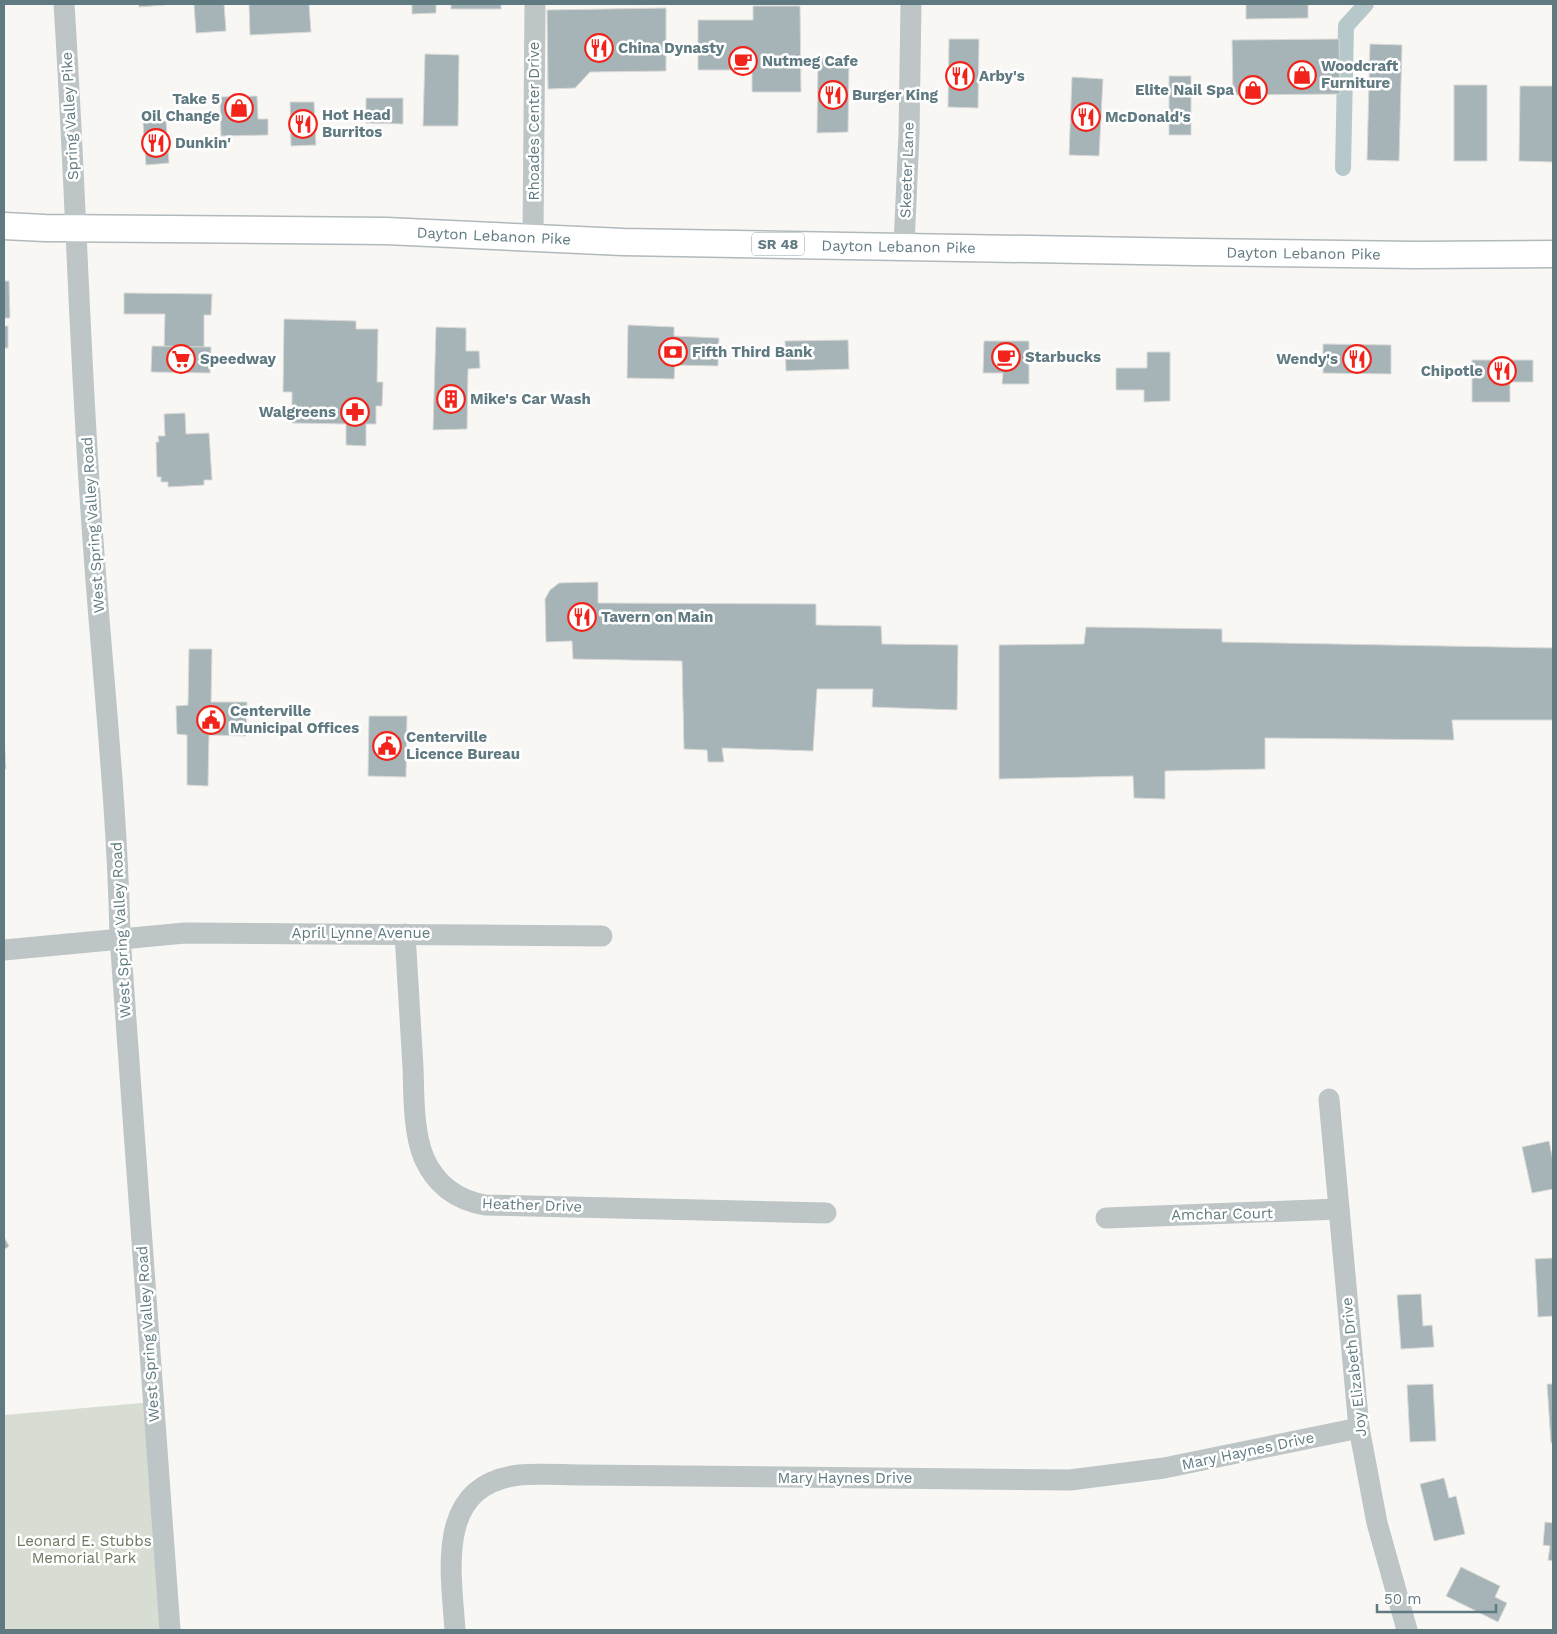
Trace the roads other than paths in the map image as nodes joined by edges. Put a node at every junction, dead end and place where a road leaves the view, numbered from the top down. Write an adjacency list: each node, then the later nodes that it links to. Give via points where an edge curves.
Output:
1 (64, 4): 5 (street, Spring Valley Pike)
2 (535, 4): 6 (street, Rhoades Center Drive)
3 (911, 4): 7 (street, Skeeter Lane)
4 (4, 226): 5 (main road, Dayton Lebanon Pike / SR 48)
5 (76, 228): 6 (main road, Dayton Lebanon Pike / SR 48, via 386,231); 11 (street, West Spring Valley Road, via 90,510)
6 (533, 238): 7 (main road, Dayton Lebanon Pike / SR 48)
7 (904, 246): 8 (main road, Dayton Lebanon Pike / SR 48, via 1416,255)
8 (1553, 254)
9 (405, 934): 10 (street, April Lynne Avenue); 11 (street, April Lynne Avenue, via 185,933); 15 (street, Heather Drive, via 414,1100 420,1143 436,1178 457,1197 485,1205)
10 (602, 936)
11 (120, 937): 12 (street, April Lynne Avenue, via 92,943); 18 (street, West Spring Valley Road)
12 (4, 950)
13 (1329, 1099): 14 (street, Joy Elizabeth Drive)
14 (1338, 1209): 16 (street, Amchar Court); 17 (street, Joy Elizabeth Drive)
15 (826, 1213)
16 (1106, 1218)
17 (1359, 1428): 19 (street, Mary Haynes Drive, via 1164,1468 1070,1480 519,1475 484,1486 468,1499 453,1530 450,1552); 20 (street, Joy Elizabeth Drive, via 1377,1523)
18 (170, 1630)
19 (455, 1630)
20 (1407, 1630)

